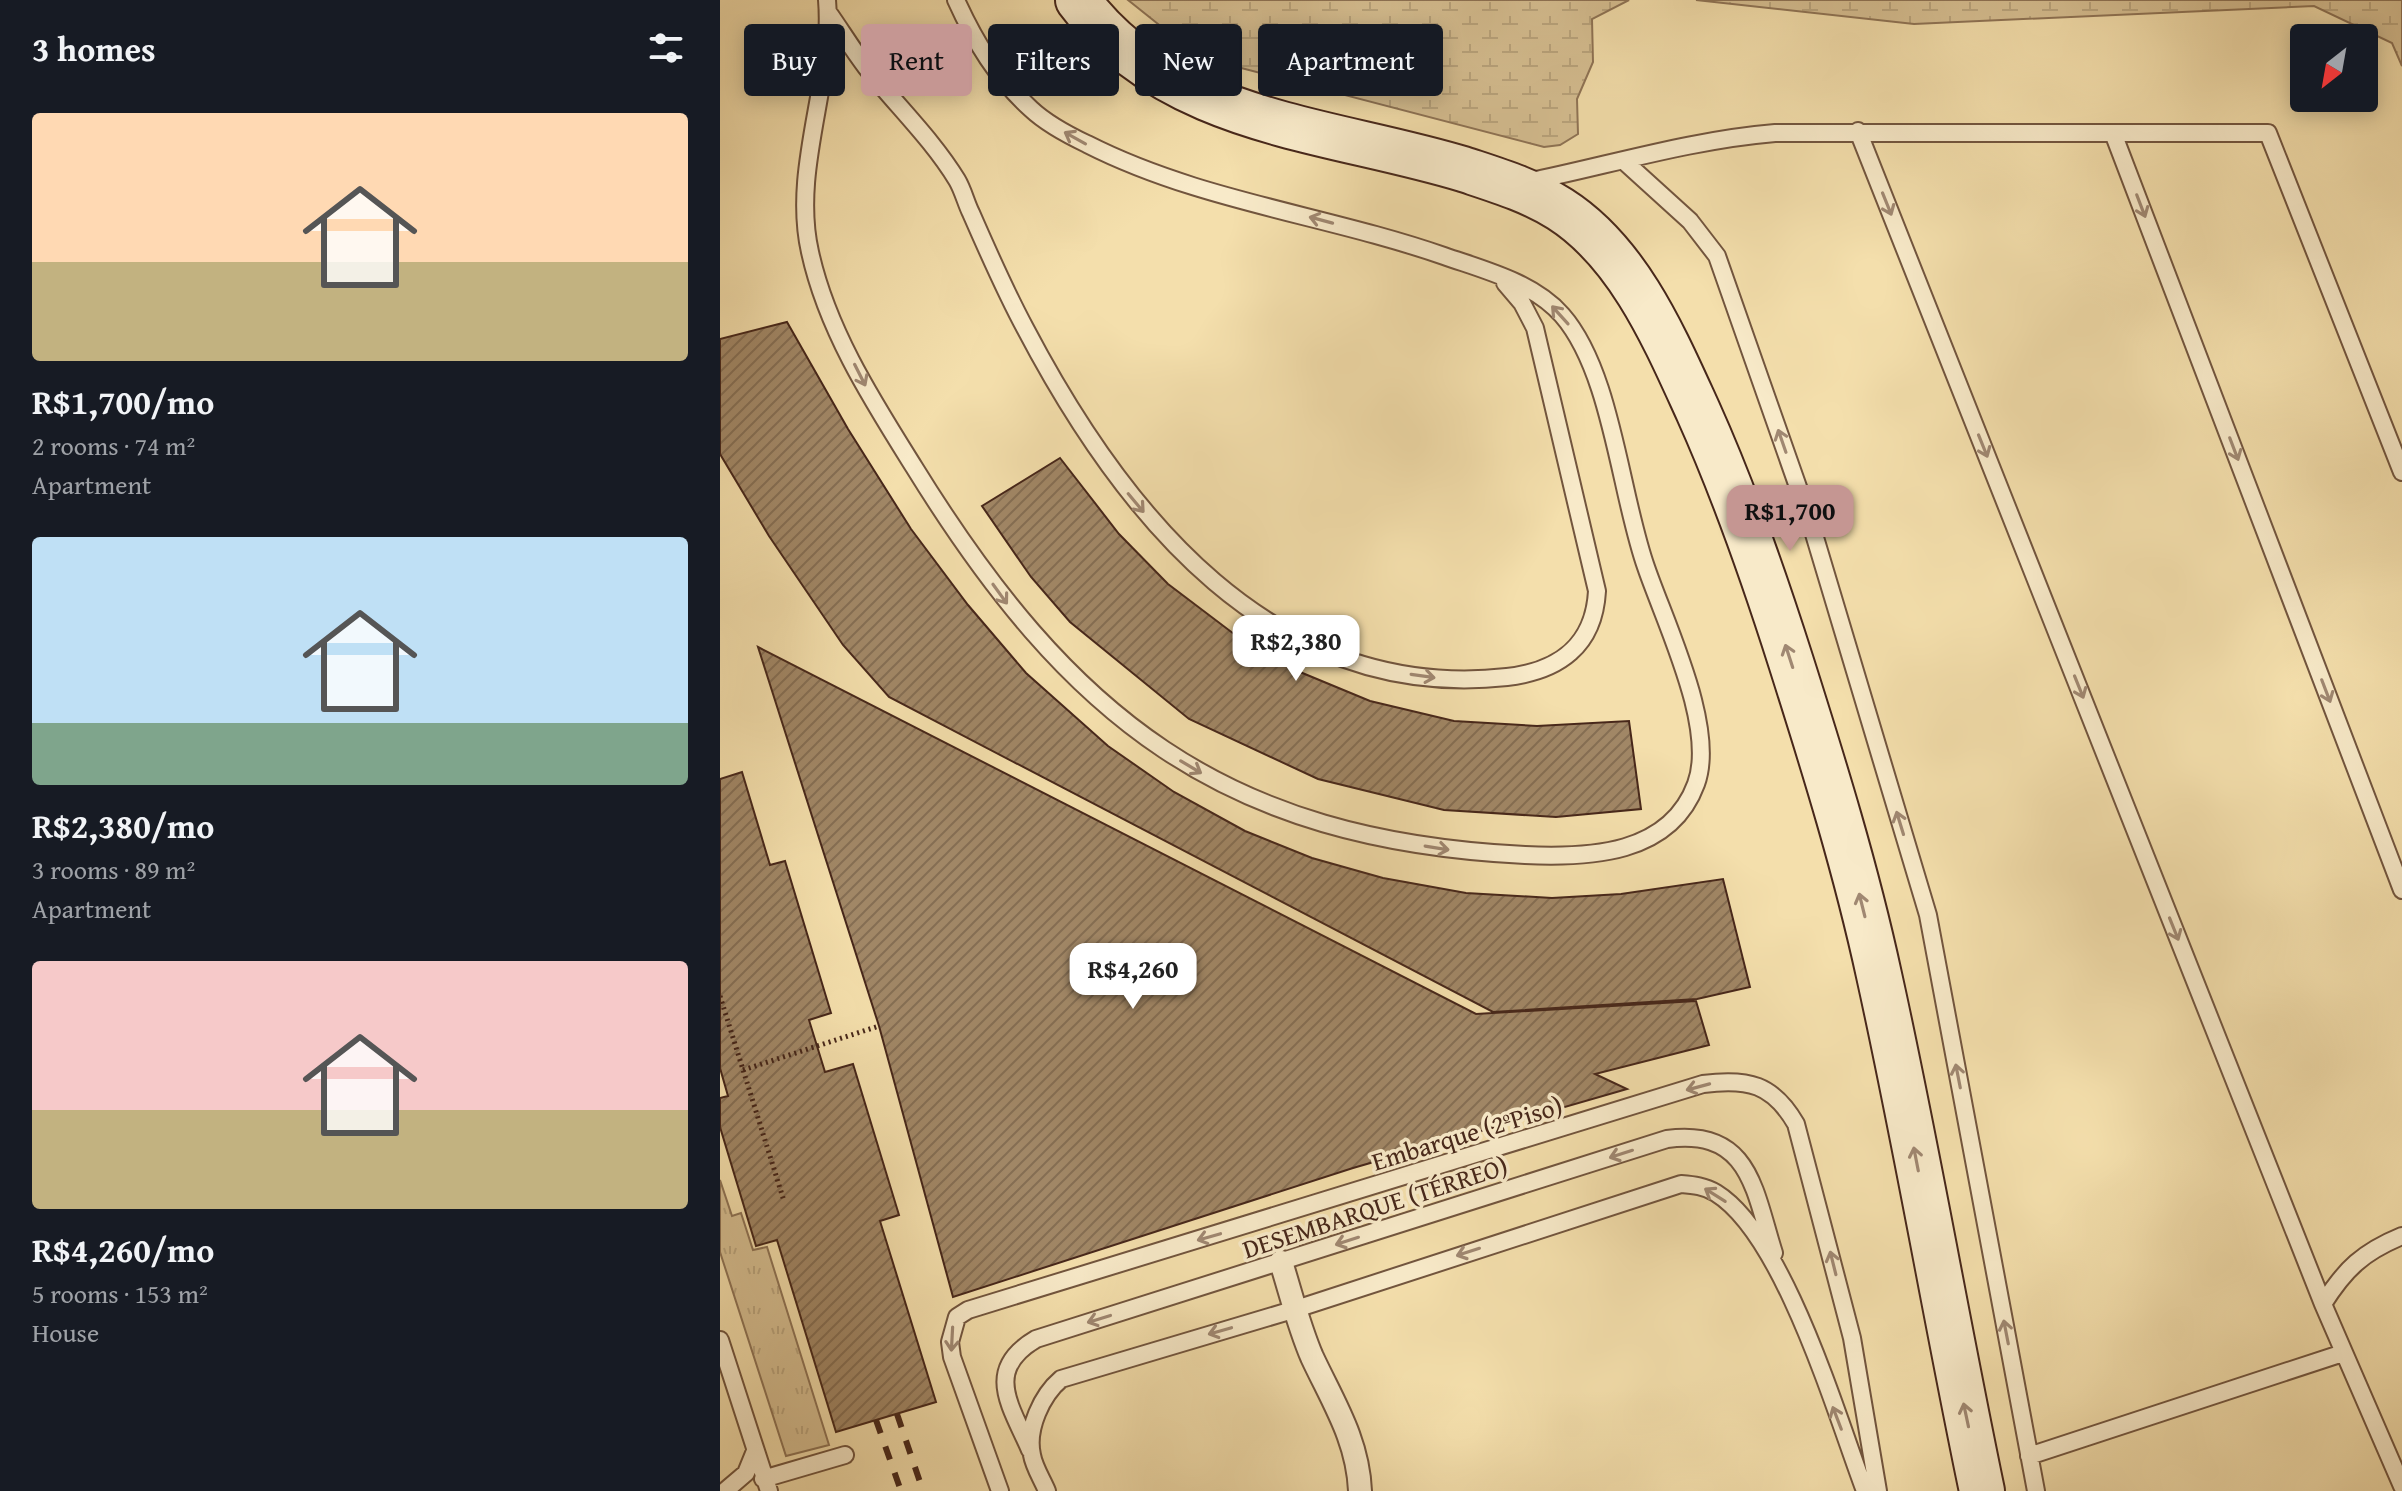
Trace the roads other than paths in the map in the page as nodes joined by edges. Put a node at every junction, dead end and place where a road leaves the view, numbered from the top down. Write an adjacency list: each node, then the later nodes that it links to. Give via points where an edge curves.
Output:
1 (956, 0): 8 (lane, one-way to 1, via 1423,248 1124,163 1036,114 983,54)
2 (1078, 0): 7 (main road, via 1107,34 1152,70 1204,99 1255,118)
3 (828, 6): 8 (lane, one-way to 8, via 865,65 958,182 1024,328 1089,441 1134,502 1205,575 1275,626 1315,647 1401,673 1478,680 1536,672 1558,662 1576,650 1596,615 1597,591 1535,328 1522,303); 8 (lane, one-way to 8, via 803,205 809,250 826,305 875,405 954,532 1053,657 1144,738 1251,798 1360,834 1408,843 1501,854 1617,852 1641,843 1680,814 1697,781 1703,743 1697,713 1638,545 1597,382 1578,339 1545,299)
4 (1858, 131): 5 (lane); 6 (lane, via 1710,139); 14 (lane, one-way to 14)
5 (2113, 133): 9 (lane, via 2268,133); 10 (lane, one-way to 10)
6 (1625, 162): 7 (lane); 21 (lane, one-way to 6, via 1928,915 1811,524 1717,256 1690,221)
7 (1513, 185): 30 (main road, one-way to 7, via 1904,1095 1849,853 1723,465 1668,345 1616,261 1560,209)
8 (1496, 274)
9 (2402, 472)
10 (2402, 890)
11 (2402, 1236): 14 (lane, via 2343,1271)
12 (1281, 1262): 13 (lane, DESEMBARQUE (TÉRREO), one-way to 12, via 1748,1172 1733,1152 1714,1140 1688,1136); 15 (street); 19 (lane, DESEMBARQUE (TÉRREO), one-way to 19, via 1036,1339 1017,1350 1004,1374 1004,1388)
13 (1780, 1269): 15 (lane, DESEMBARQUE (TÉRREO), one-way to 15, via 1742,1216 1717,1194 1681,1184); 28 (lane, DESEMBARQUE (TÉRREO), one-way to 13)
14 (2323, 1304): 17 (lane)
15 (1296, 1309): 19 (lane, DESEMBARQUE (TÉRREO), one-way to 19, via 1061,1379 1049,1389 1035,1418); 27 (street, via 1311,1354 1352,1439)
16 (720, 1340): 18 (lane)
17 (2343, 1353): 21 (lane); 23 (lane)
18 (755, 1451): 22 (lane); 24 (lane, via 746,1473)
19 (1031, 1453): 26 (lane, DESEMBARQUE (TÉRREO))
20 (845, 1455): 22 (lane)
21 (2029, 1456): 31 (lane)
22 (766, 1485)
23 (2402, 1486)
24 (725, 1491)
25 (1000, 1491): 29 (lane, Embarque (2ºPiso), one-way to 25, via 1852,1338 1796,1124 1770,1091 1728,1081 1703,1084 968,1310 957,1317 950,1342)
26 (1047, 1491)
27 (1360, 1491)
28 (1865, 1491)
29 (1878, 1491)
30 (1982, 1491)
31 (2036, 1491)

